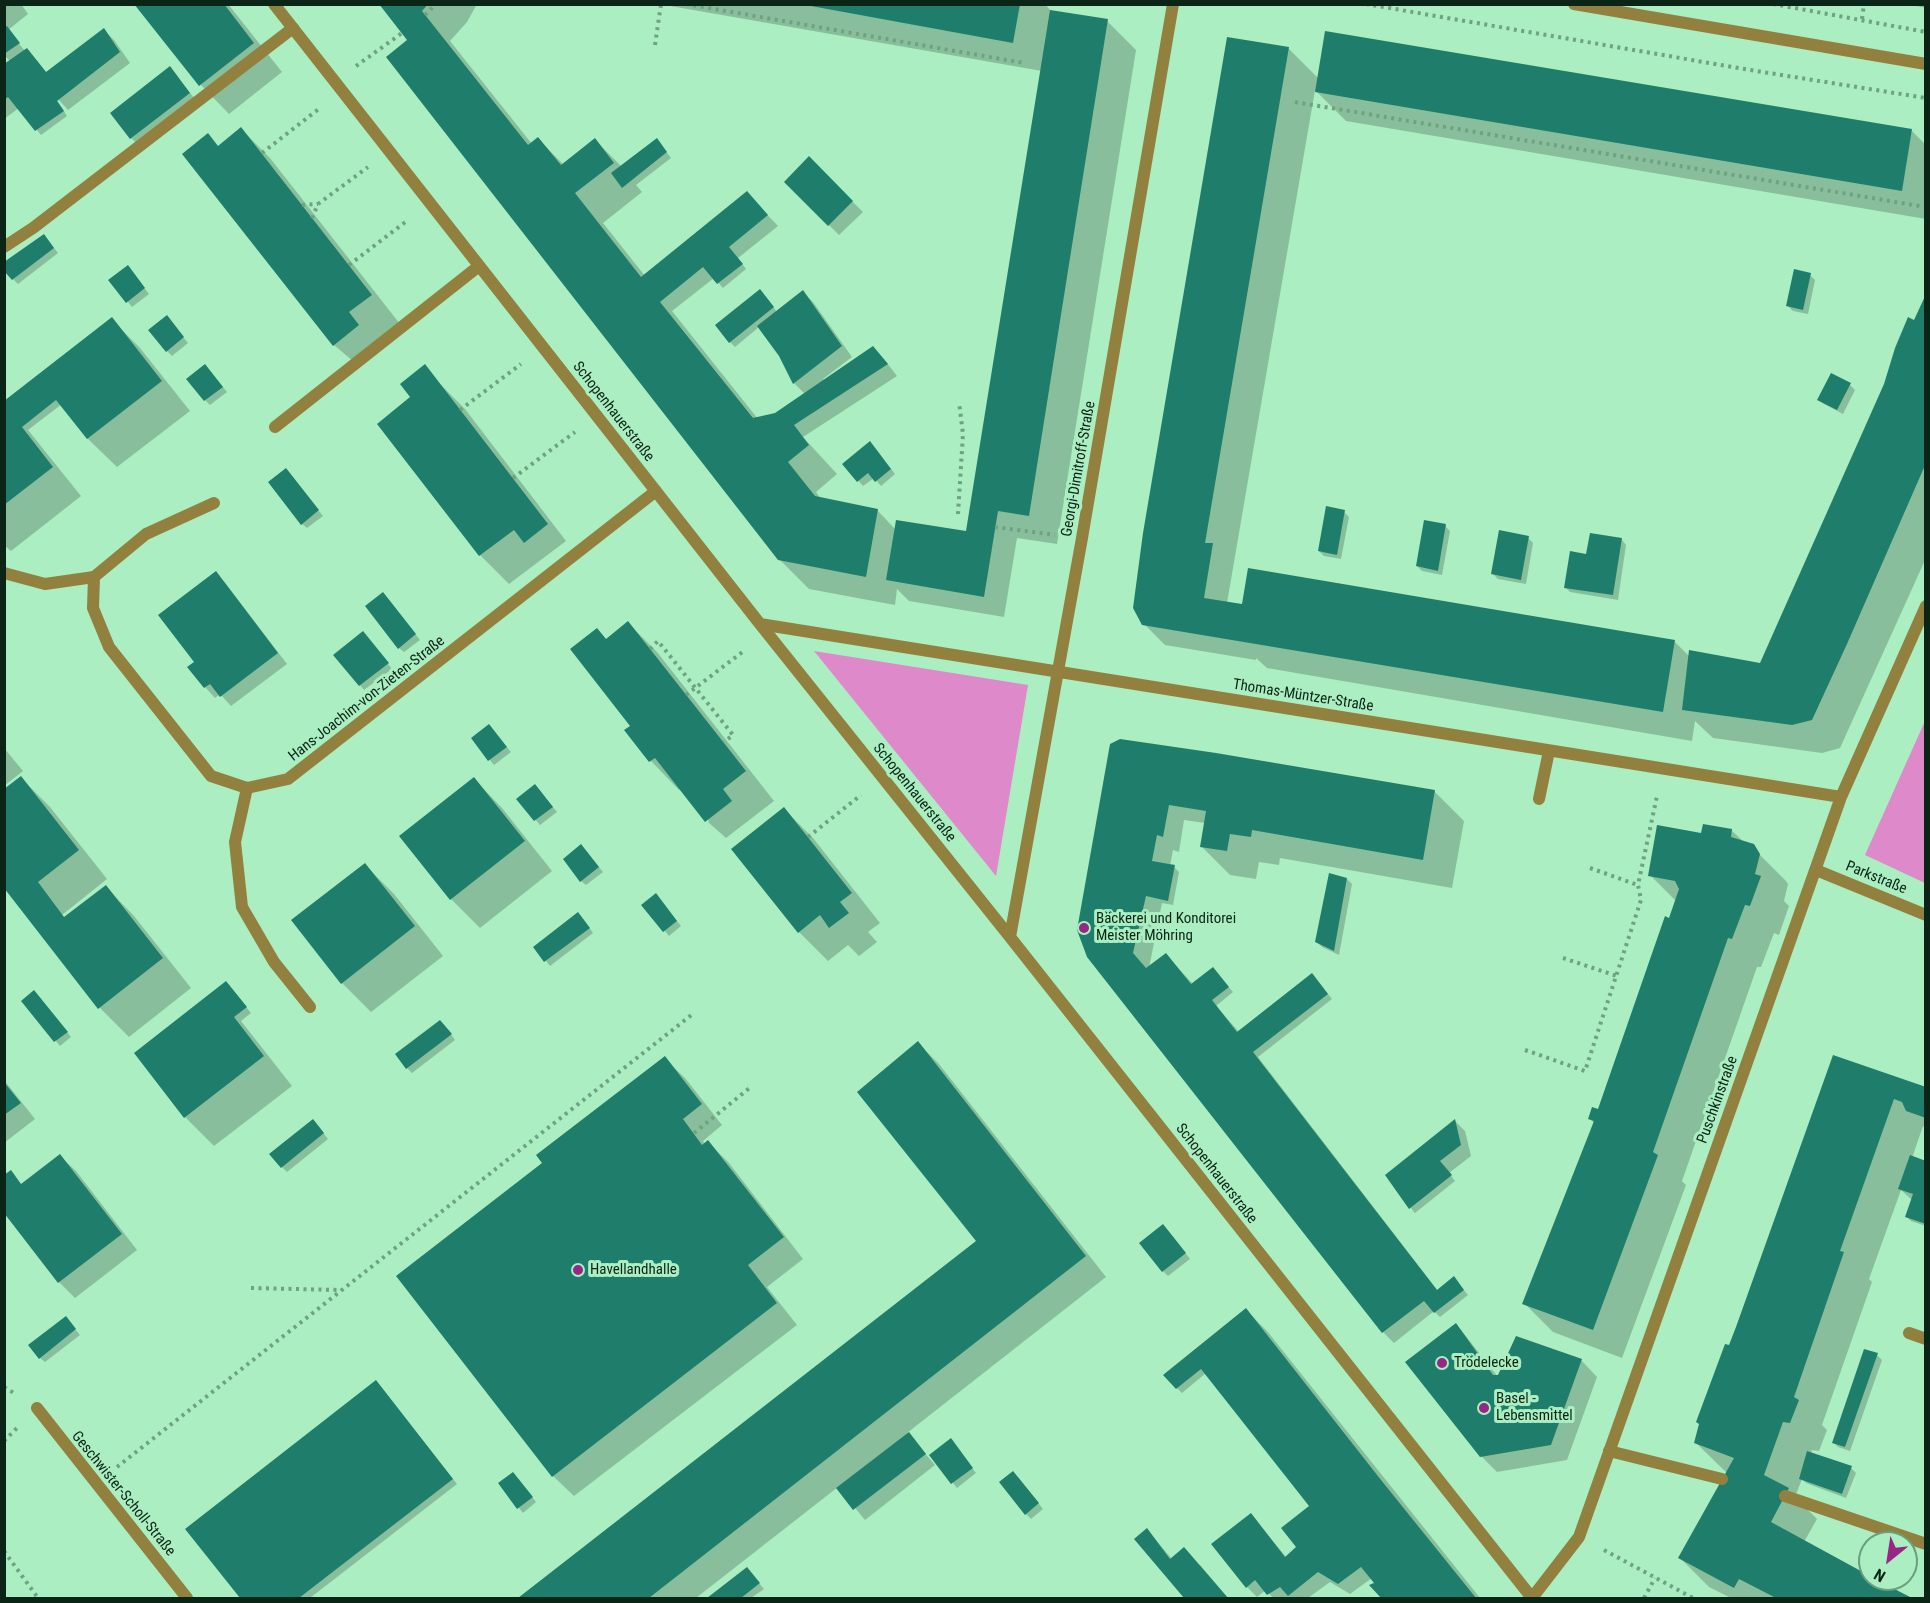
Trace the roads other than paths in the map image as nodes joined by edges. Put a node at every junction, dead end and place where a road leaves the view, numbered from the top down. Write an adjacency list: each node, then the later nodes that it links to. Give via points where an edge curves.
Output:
1 (274, 4): 4 (street, Schopenhauerstraße)
2 (1173, 4): 15 (street, Georgi-Dimitroff-Straße)
3 (1574, 4): 5 (street)
4 (293, 28): 6 (street); 7 (street, Schopenhauerstraße)
5 (1926, 64)
6 (4, 247)
7 (479, 266): 8 (street); 9 (street, Schopenhauerstraße)
8 (275, 427)
9 (656, 491): 14 (street, Schopenhauerstraße); 17 (street, Hans-Joachim-von-Zieten-Straße, via 288,779)
10 (214, 503): 12 (street, via 146,534)
11 (4, 573): 12 (street, via 45,584)
12 (94, 577): 17 (street, via 93,608 109,647 211,776)
13 (1926, 606): 18 (street, Puschkinstraße)
14 (764, 629): 15 (street, Thomas-Müntzer-Straße); 22 (street, Schopenhauerstraße)
15 (1059, 672): 16 (street, Thomas-Müntzer-Straße); 22 (street, Georgi-Dimitroff-Straße)
16 (1549, 751): 18 (street, Thomas-Müntzer-Straße); 19 (street)
17 (247, 788): 23 (street, via 235,842 242,907 274,962)
18 (1841, 797): 20 (street, Puschkinstraße)
19 (1539, 799)
20 (1816, 870): 21 (street, Parkstraße); 27 (street, Puschkinstraße)
21 (1926, 915)
22 (1010, 937): 31 (street, Schopenhauerstraße)
23 (310, 1007)
24 (1910, 1333): 25 (street)
25 (1926, 1339)
26 (36, 1408): 32 (street, Geschwister-Scholl-Straße)
27 (1609, 1451): 28 (street); 31 (street, Puschkinstraße, via 1579,1537)
28 (1722, 1479)
29 (1785, 1496): 30 (street)
30 (1926, 1544)
31 (1532, 1598)
32 (187, 1599)

